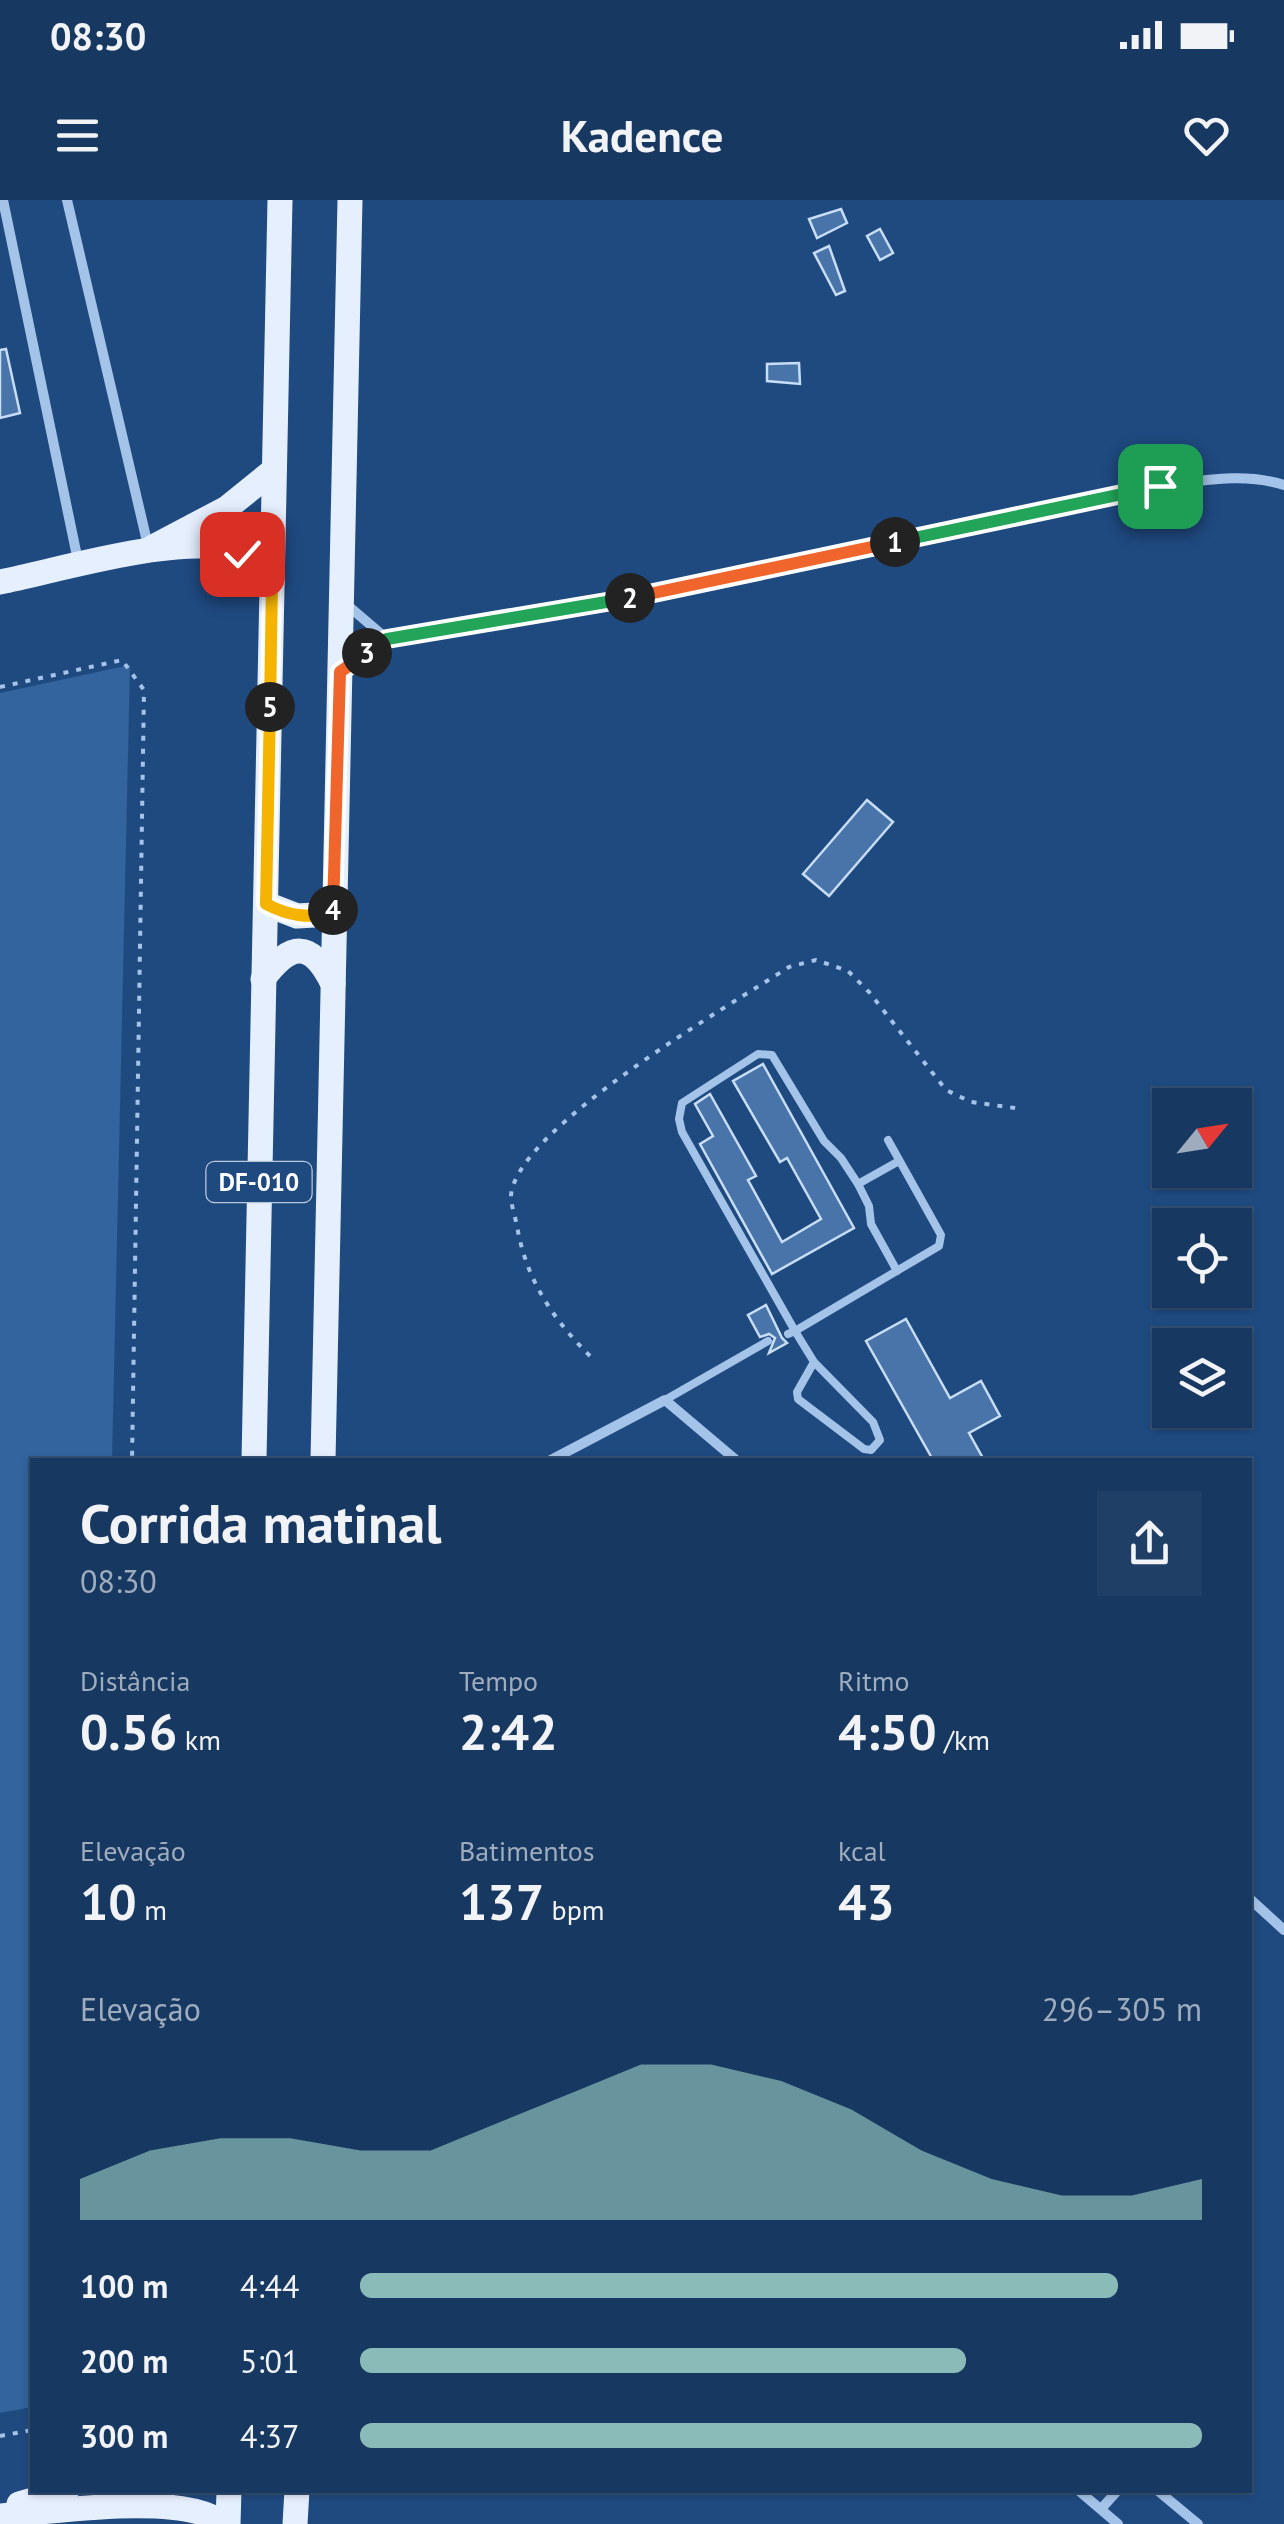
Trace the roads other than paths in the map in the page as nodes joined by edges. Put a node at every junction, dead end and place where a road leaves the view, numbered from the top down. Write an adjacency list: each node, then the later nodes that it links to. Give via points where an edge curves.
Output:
1 (4, 200): 8 (street)
2 (67, 200): 7 (street)
3 (280, 200): 5 (main road, DF-010)
4 (350, 200): 11 (main road, DF-010)
5 (274, 470): 7 (main road, via 227,508); 10 (main road, DF-010)
6 (1284, 484): 12 (street, via 1216,479 1160,486 595,606)
7 (148, 550): 8 (main road); 10 (main road, via 225,548 242,554)
8 (79, 566): 9 (main road)
9 (0, 582)
10 (272, 582): 14 (main road, DF-010)
11 (342, 601): 12 (street); 13 (main road, DF-010)
12 (387, 639): 13 (street)
13 (340, 672): 15 (main road, DF-010)
14 (266, 904): 15 (main road, via 297,916); 16 (main road, DF-010)
15 (333, 914): 17 (main road, DF-010)
16 (263, 980): 17 (main road, via 280,956 312,953); 26 (main road, DF-010)
17 (333, 984): 27 (main road, DF-010)
18 (888, 1140): 19 (lane)
19 (900, 1161): 20 (lane); 21 (lane, via 941,1242)
20 (858, 1184): 21 (lane); 22 (lane, via 772,1054 758,1054 682,1103 682,1132)
21 (897, 1271): 22 (lane)
22 (792, 1333): 24 (lane)
23 (768, 1341): 25 (lane)
24 (814, 1362): 24 (lane, via 798,1399 870,1450 879,1432)
25 (666, 1400): 28 (street); 29 (street)
26 (254, 1458)
27 (323, 1458)
28 (555, 1458)
29 (734, 1458)
30 (1252, 1902): 31 (street)
31 (1284, 1930)
32 (59, 2493): 39 (main road)
33 (229, 2493): 40 (main road)
34 (297, 2493): 41 (main road)
35 (1082, 2493): 38 (street)
36 (1115, 2493): 38 (street)
37 (1162, 2493): 43 (street)
38 (1101, 2509): 42 (street)
39 (0, 2513): 40 (main road, via 169,2506)
40 (225, 2524)
41 (294, 2524)
42 (1118, 2524)
43 (1198, 2524)

